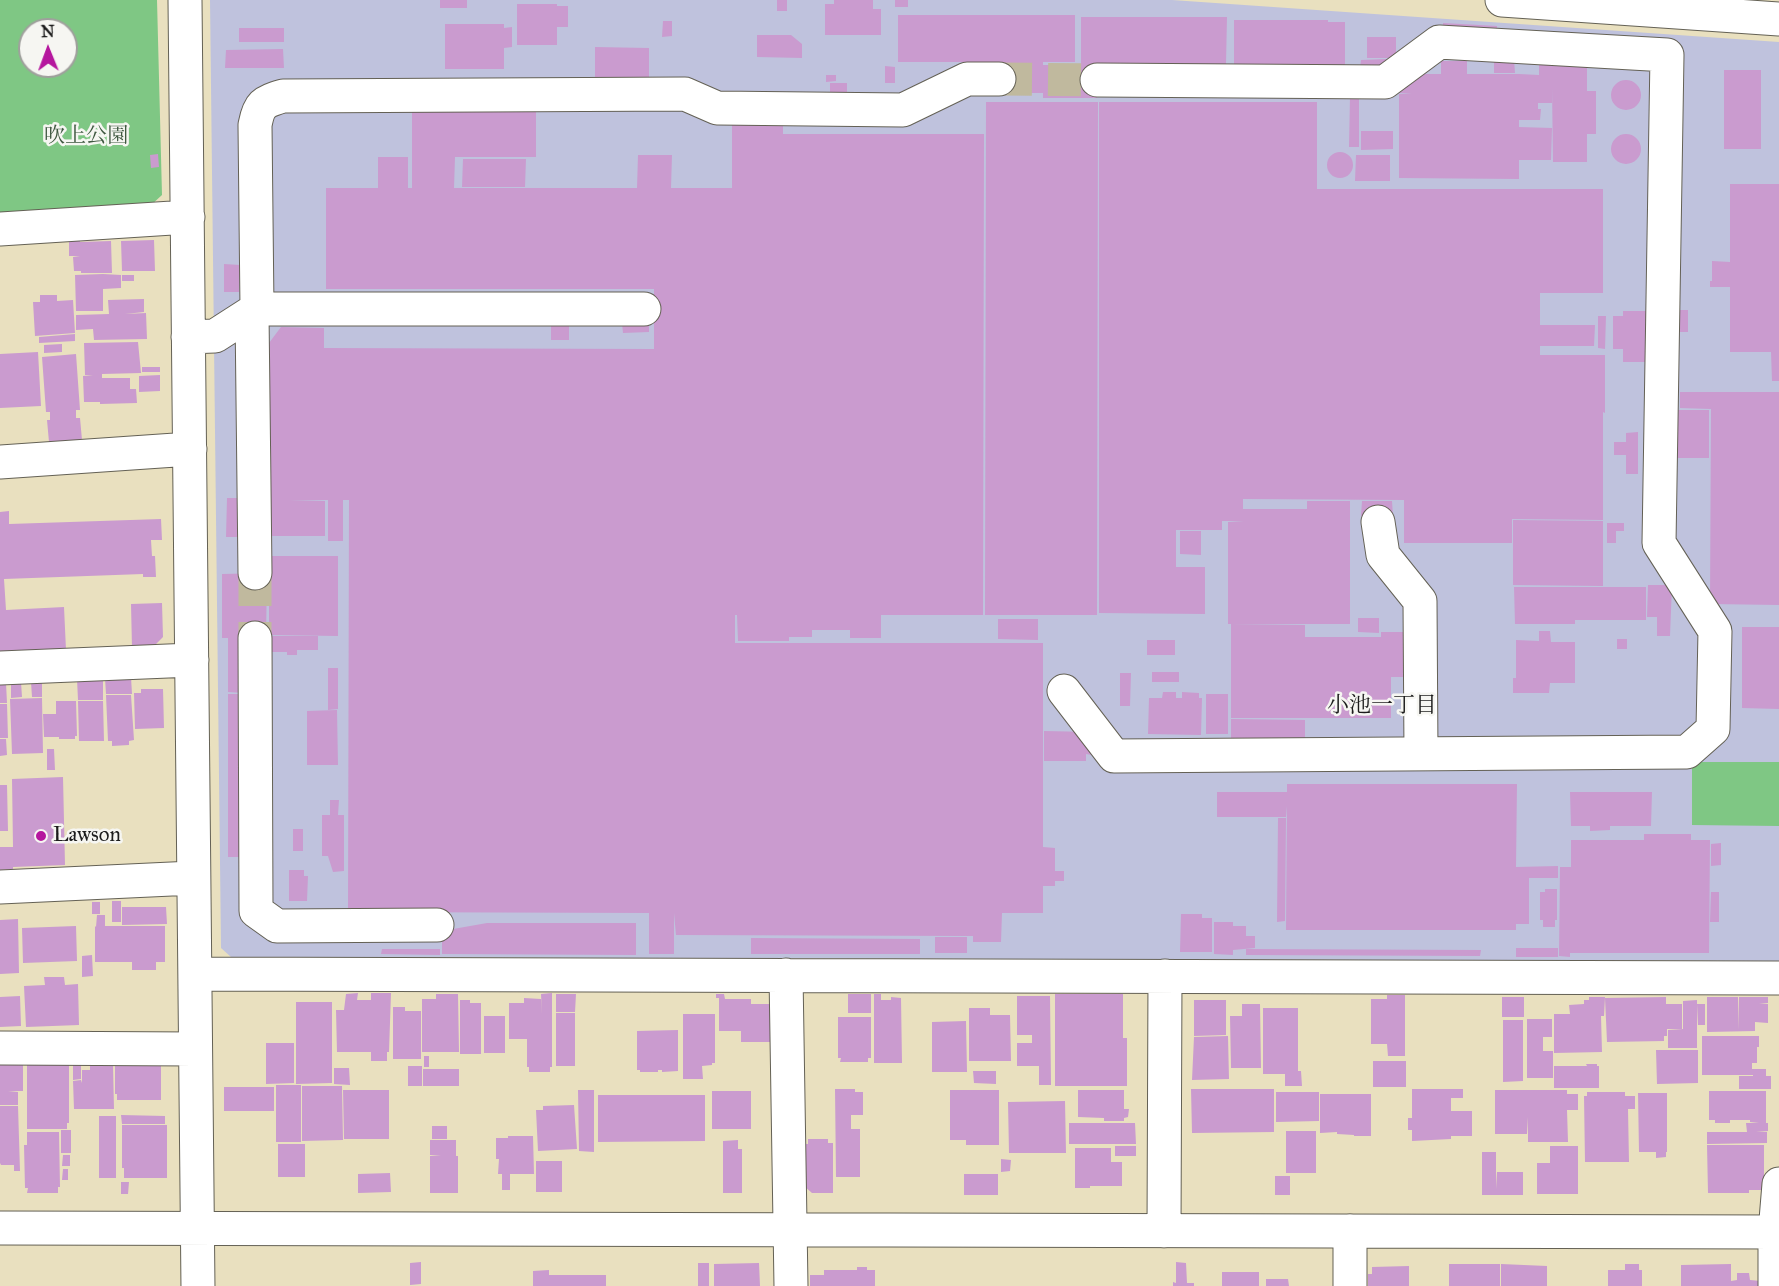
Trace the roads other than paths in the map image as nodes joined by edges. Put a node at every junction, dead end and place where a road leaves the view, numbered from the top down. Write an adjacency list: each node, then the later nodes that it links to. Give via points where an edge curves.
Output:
1 (185, 0): 6 (street)
2 (1502, 0): 3 (street)
3 (1772, 12)
4 (999, 79): 9 (street, via 966,79 903,110 717,108 685,94 283,96 267,101 258,110 255,125)
5 (1097, 80): 19 (street, via 1385,82 1439,42 1667,55 1659,543 1715,631 1713,729 1687,753)
6 (188, 218): 7 (street); 10 (street)
7 (0, 230)
8 (644, 309): 9 (street)
9 (254, 311): 10 (street, via 215,336); 14 (street)
10 (188, 337): 11 (street)
11 (190, 449): 12 (street); 16 (street)
12 (0, 462)
13 (1378, 522): 19 (street, via 1383,555 1420,601)
14 (255, 573)
15 (255, 638): 22 (street, via 256,910 277,926)
16 (192, 660): 17 (street); 20 (street)
17 (0, 668)
18 (1064, 691): 19 (street, via 1114,756)
19 (1421, 754)
20 (194, 878): 21 (street); 23 (street)
21 (0, 887)
22 (437, 926)
23 (195, 974): 24 (street); 28 (street)
24 (786, 975): 25 (street); 32 (street)
25 (1165, 976): 26 (street); 33 (street)
26 (1779, 978)
27 (0, 1048): 28 (street)
28 (195, 1049): 31 (street)
29 (1779, 1184): 35 (street)
30 (0, 1228): 31 (street)
31 (197, 1229): 32 (street); 36 (street)
32 (791, 1230): 33 (street); 37 (street)
33 (1164, 1231): 34 (street)
34 (1350, 1231): 35 (street); 38 (street)
35 (1777, 1232): 39 (street)
36 (198, 1286)
37 (791, 1286)
38 (1350, 1286)
39 (1775, 1286)

